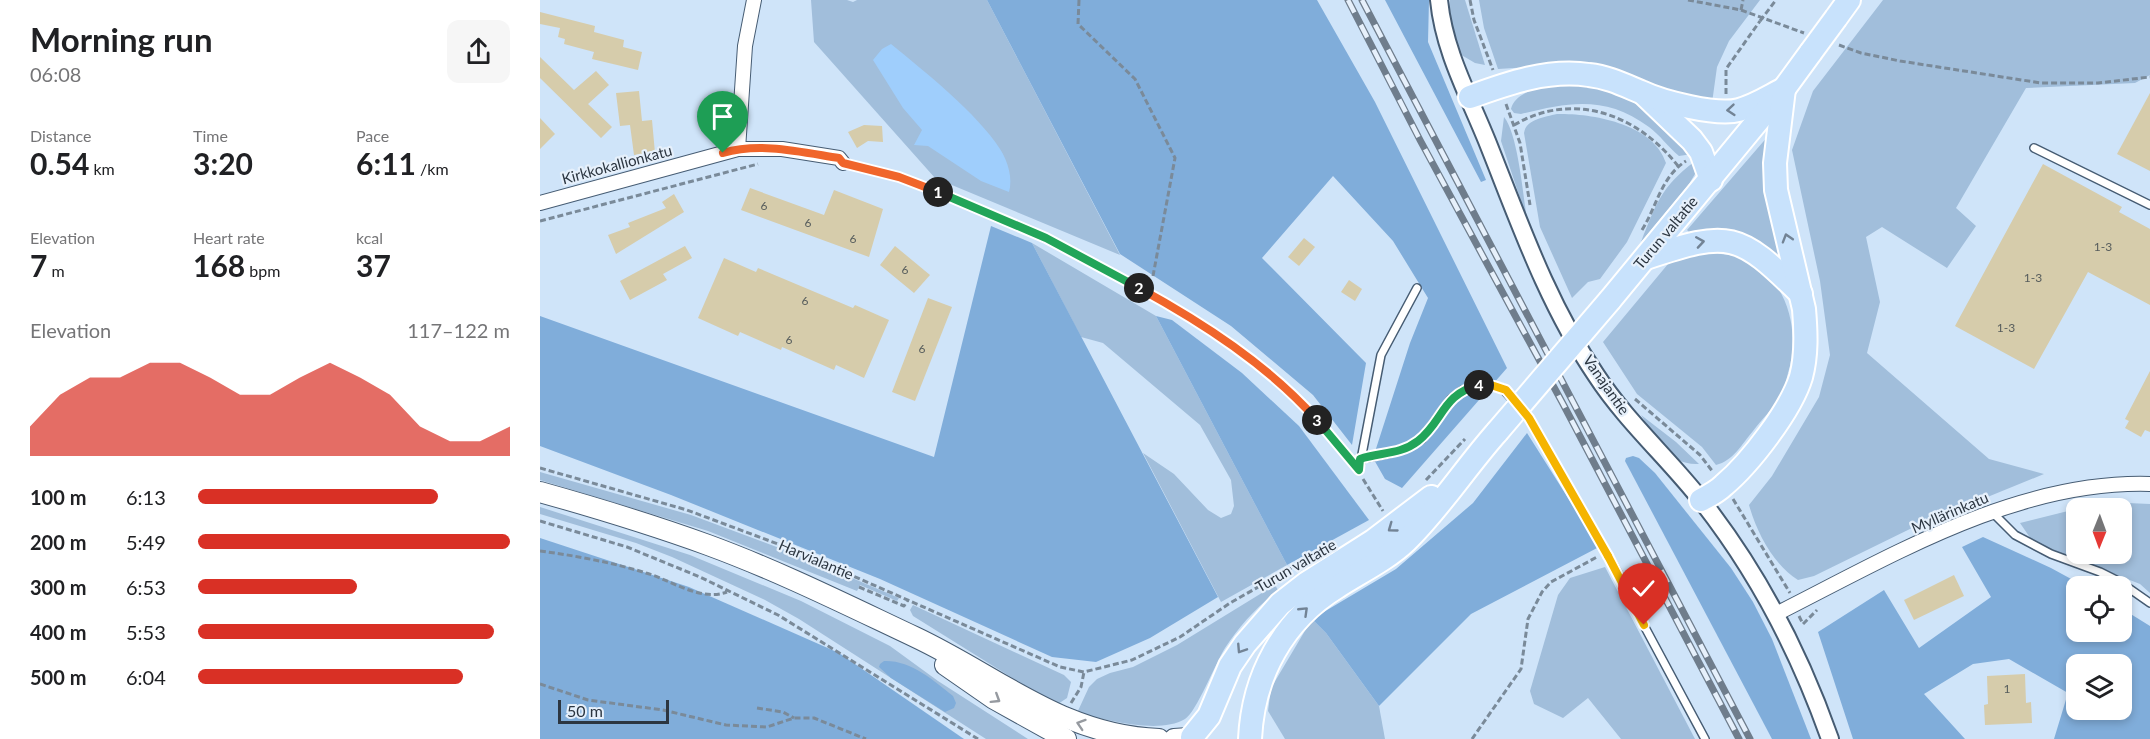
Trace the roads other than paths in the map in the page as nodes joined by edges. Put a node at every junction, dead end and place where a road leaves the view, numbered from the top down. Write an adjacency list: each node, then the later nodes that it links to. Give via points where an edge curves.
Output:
1 (754, 0): 8 (street, via 745,46)
2 (1439, 0): 6 (street, Vanajantie, via 1447,46)
3 (1842, 9): 4 (highway, Turun valtatie, bridge)
4 (1784, 89): 5 (highway, one-way to 5, via 1753,105 1728,112); 10 (highway, Turun valtatie); 15 (highway, one-way to 4, via 1776,190 1775,163)
5 (1643, 93): 6 (highway, via 1609,79 1574,74 1532,78); 10 (highway, via 1692,140)
6 (1470, 97): 21 (street, Vanajantie, via 1543,283 1596,376)
7 (2034, 148): 12 (lane)
8 (738, 149): 9 (street, Kirkkokallionkatu, via 782,149 839,158); 11 (street, Kirkkokallionkatu)
9 (843, 163)
10 (1711, 180): 13 (highway, Turun valtatie)
11 (540, 203)
12 (2150, 205)
13 (1641, 248): 15 (highway, one-way to 15, via 1708,240 1742,245 1760,255); 16 (highway, Turun valtatie, bridge, via 1610,300)
14 (1417, 288): 17 (lane, via 1381,355)
15 (1801, 295): 21 (highway, via 1806,327 1804,363 1783,415 1724,485)
16 (1474, 458): 26 (highway, Turun valtatie, one-way to 26, via 1410,515 1280,604 1230,666 1209,716); 30 (highway, Turun valtatie, one-way to 16, via 1262,677 1285,631 1317,599 1404,543)
17 (1360, 459): 18 (lane); 31 (lane, via 1400,451 1422,439 1448,402 1463,390 1481,385 1506,390 1529,418 1606,552)
18 (1359, 470)
19 (2150, 484): 22 (street, Myllärinkatu, via 2086,487)
20 (540, 492): 24 (main road, Harvialantie, via 710,545)
21 (1701, 500): 25 (street, Vanajantie)
22 (1993, 512): 23 (lane, via 2015,536 2121,582); 25 (street, Myllärinkatu, via 1928,539)
23 (2150, 603)
24 (862, 612): 27 (main road, Harvialantie, one-way to 27, via 994,699); 28 (main road, Harvialantie, one-way to 24, via 1107,732 1066,720 956,658)
25 (1776, 614): 32 (street, Vanajantie)
26 (1185, 738): 29 (highway)
27 (1066, 739)
28 (1159, 739)
29 (1218, 739)
30 (1250, 739)
31 (1705, 739)
32 (1830, 739)

